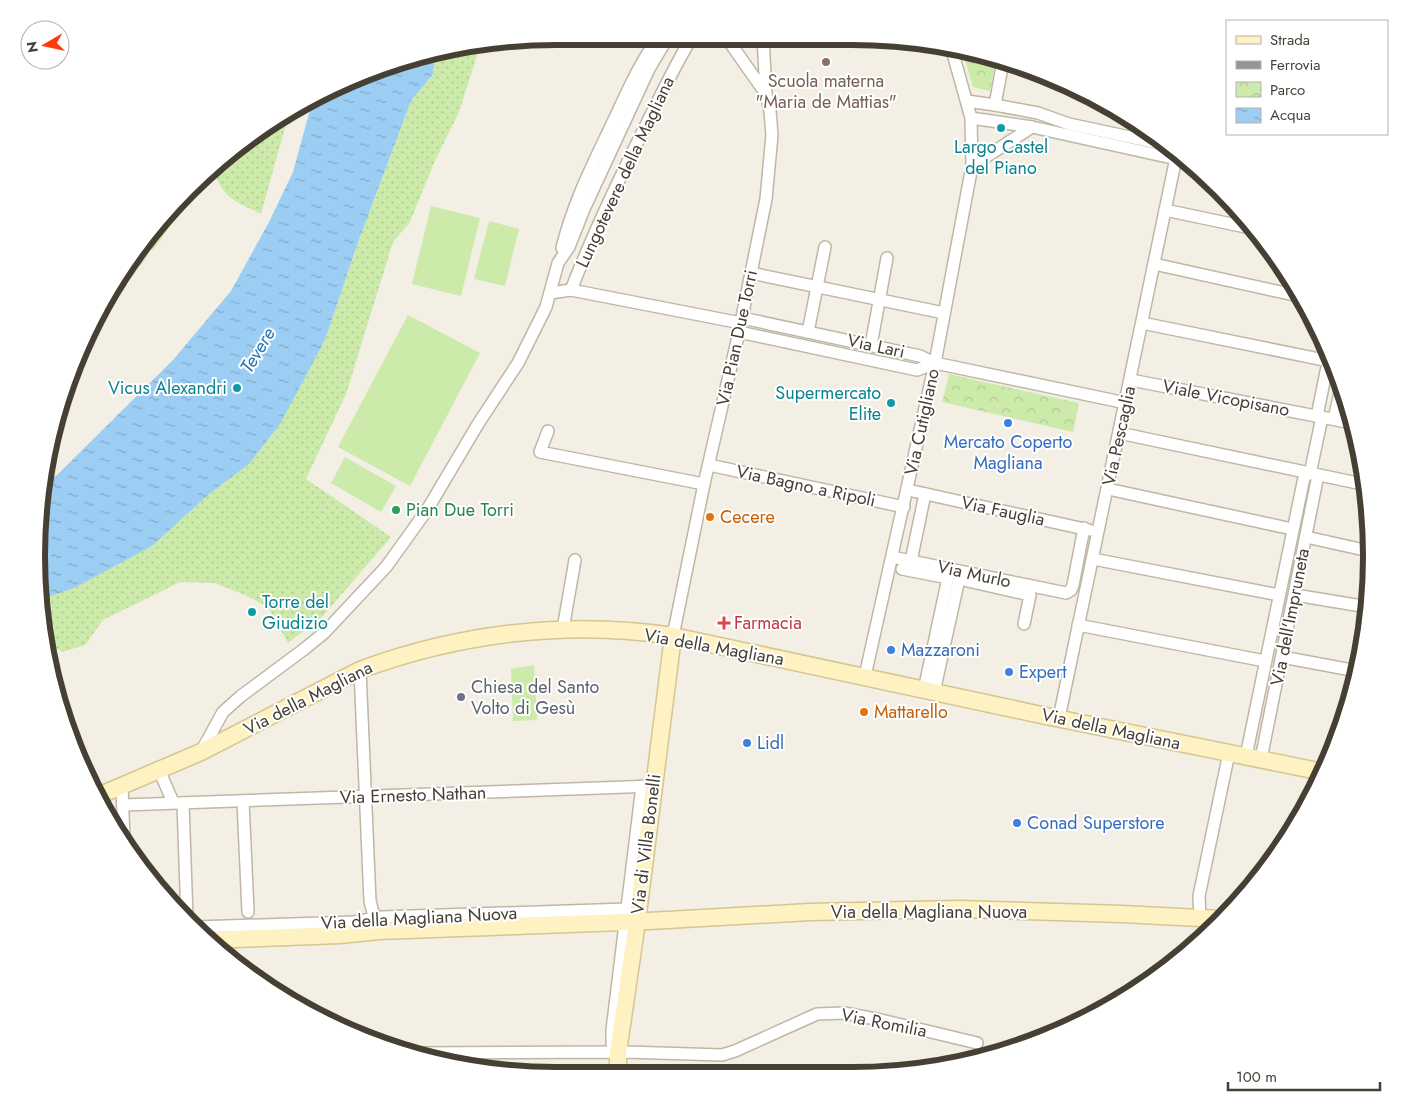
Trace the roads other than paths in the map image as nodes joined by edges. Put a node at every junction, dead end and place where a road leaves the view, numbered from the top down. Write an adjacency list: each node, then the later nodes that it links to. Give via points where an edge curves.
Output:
1 (653, 45): 21 (street, Lungotevere della Magliana, via 581,190)
2 (663, 45): 21 (street, Lungotevere della Magliana, via 649,69 569,247)
3 (687, 45): 25 (street, Lungotevere della Magliana, via 637,143)
4 (732, 45): 8 (street)
5 (763, 45): 8 (street, Via Pian Due Torri)
6 (954, 55): 9 (street)
7 (1001, 67): 10 (street)
8 (766, 94): 23 (street, Via Pian Due Torri, via 772,128 771,159)
9 (967, 101): 10 (street); 11 (street)
10 (995, 104): 13 (street)
11 (971, 118): 12 (street); 16 (street)
12 (1032, 127): 14 (street); 16 (street)
13 (1150, 141)
14 (1167, 154)
15 (1176, 161): 17 (street, Via Pescaglia)
16 (972, 166): 29 (street, Via Cutigliano)
17 (1165, 210): 18 (street); 22 (street, Via Pescaglia)
18 (1242, 226)
19 (825, 247): 24 (street)
20 (887, 258): 28 (street)
21 (558, 263): 26 (street, Lungotevere della Magliana)
22 (1154, 264): 27 (street); 30 (street, Via Pescaglia)
23 (751, 273): 24 (street); 31 (street, Via Pian Due Torri)
24 (818, 287): 28 (street); 32 (street)
25 (571, 290): 26 (street, Lungotevere della Magliana); 31 (street)
26 (550, 293): 76 (street, Lungotevere della Magliana, via 510,377 386,567 324,633 224,712)
27 (1292, 295)
28 (879, 299): 29 (street); 33 (street)
29 (944, 313): 35 (street, Via Cutigliano)
30 (1142, 323): 34 (street); 37 (street, Via Pescaglia)
31 (741, 324): 32 (street, Via Lari); 35 (street, via 917,370); 44 (street, Via Pian Due Torri)
32 (808, 332): 33 (street, Via Lari)
33 (871, 345): 35 (street, Via Lari, via 920,356)
34 (1323, 358)
35 (935, 363): 39 (street, Via Lari); 49 (street, Via Cutigliano)
36 (1328, 371): 40 (street, Via dell'Impruneta)
37 (1130, 380): 39 (street, Via Pescaglia); 40 (street, Viale Vicopisano)
38 (1337, 394): 40 (street, Via dell'Impruneta)
39 (1126, 403): 43 (street, Via Pescaglia)
40 (1324, 417): 41 (street, Viale Vicopisano); 45 (street, Via dell'Impruneta)
41 (1345, 422)
42 (548, 431): 47 (street, via 540,452)
43 (1119, 433): 45 (street); 48 (street, Via Pescaglia)
44 (709, 465): 47 (street, Via Pian Due Torri); 51 (street, Via Bagno a Ripoli)
45 (1311, 474): 46 (street); 53 (street, Via dell'Impruneta); 55 (street, Via dell'Impruneta)
46 (1358, 483)
47 (704, 484): 68 (street, Via Pian Due Torri)
48 (1108, 489): 53 (street); 54 (street, Via Pescaglia)
49 (908, 490): 50 (street, Via Fauglia); 51 (street, Via Cutigliano)
50 (925, 494): 52 (street, Via Fauglia); 60 (street)
51 (904, 507): 57 (street, Via Cutigliano)
52 (1084, 528): 54 (street, Via Fauglia); 60 (street, Via Murlo, via 1071,590 1066,593)
53 (1292, 529): 62 (street, Via dell'Impruneta)
54 (1098, 532): 58 (street, Via Pescaglia)
55 (1306, 537): 56 (street); 63 (street, Via dell'Impruneta)
56 (1363, 550)
57 (892, 557): 60 (street, Via Murlo); 73 (street, Via Cutigliano)
58 (1093, 559): 62 (street); 66 (street, Via Pescaglia)
59 (575, 560): 67 (street)
60 (912, 561)
61 (902, 569): 74 (street, via 948,578)
62 (1279, 595): 70 (street, Via dell'Impruneta)
63 (1295, 595): 64 (street); 69 (street, Via dell'Impruneta)
64 (1361, 606)
65 (1024, 624): 74 (street, via 1030,595 959,579)
66 (1078, 625): 70 (street); 75 (street, Via Pescaglia)
67 (563, 629): 68 (main road, Via della Magliana); 71 (main road, Via della Magliana, via 479,638 396,657)
68 (673, 636): 73 (main road, Via della Magliana); 82 (main road, Via di Villa Bonelli)
69 (1282, 657): 72 (street); 78 (street, Via dell'Impruneta)
70 (1265, 661): 78 (street, Via dell'Impruneta)
71 (360, 670): 76 (main road, Via della Magliana); 84 (street)
72 (1350, 670)
73 (865, 676): 74 (main road, Via della Magliana)
74 (929, 691): 75 (main road, Via della Magliana)
75 (1059, 718): 77 (main road, Via della Magliana)
76 (200, 752): 79 (main road, Via della Magliana)
77 (1229, 753): 78 (main road, Via della Magliana); 92 (street, via 1199,896)
78 (1253, 757): 80 (main road, Via della Magliana)
79 (159, 770): 81 (main road, Via della Magliana); 86 (street)
80 (1315, 770)
81 (122, 786): 83 (main road, Via della Magliana); 87 (street)
82 (648, 786): 84 (street, Via Ernesto Nathan); 91 (main road, Via di Villa Bonelli)
83 (104, 794)
84 (366, 797): 85 (street, Via Ernesto Nathan); 94 (street, via 370,901)
85 (243, 801): 86 (street, Via Ernesto Nathan); 90 (street)
86 (178, 802): 87 (street, Via Ernesto Nathan); 89 (street)
87 (123, 805): 88 (street)
88 (124, 829)
89 (186, 908)
90 (248, 912)
91 (630, 918): 92 (main road, Via della Magliana Nuova, via 959,909); 94 (main road, Via della Magliana Nuova); 98 (main road, Via di Villa Bonelli)
92 (1200, 918): 93 (main road, Via della Magliana Nuova)
93 (1211, 919)
94 (376, 925): 95 (street, Via della Magliana Nuova, via 347,922); 96 (main road, Via della Magliana Nuova, via 343,935)
95 (205, 927)
96 (219, 940)
97 (977, 1043): 98 (street, Via Romilia, via 844,1013 817,1014 722,1055)
98 (618, 1052): 99 (street, Via Romilia); 100 (main road, Via di Villa Bonelli)
99 (437, 1053)
100 (618, 1067)

